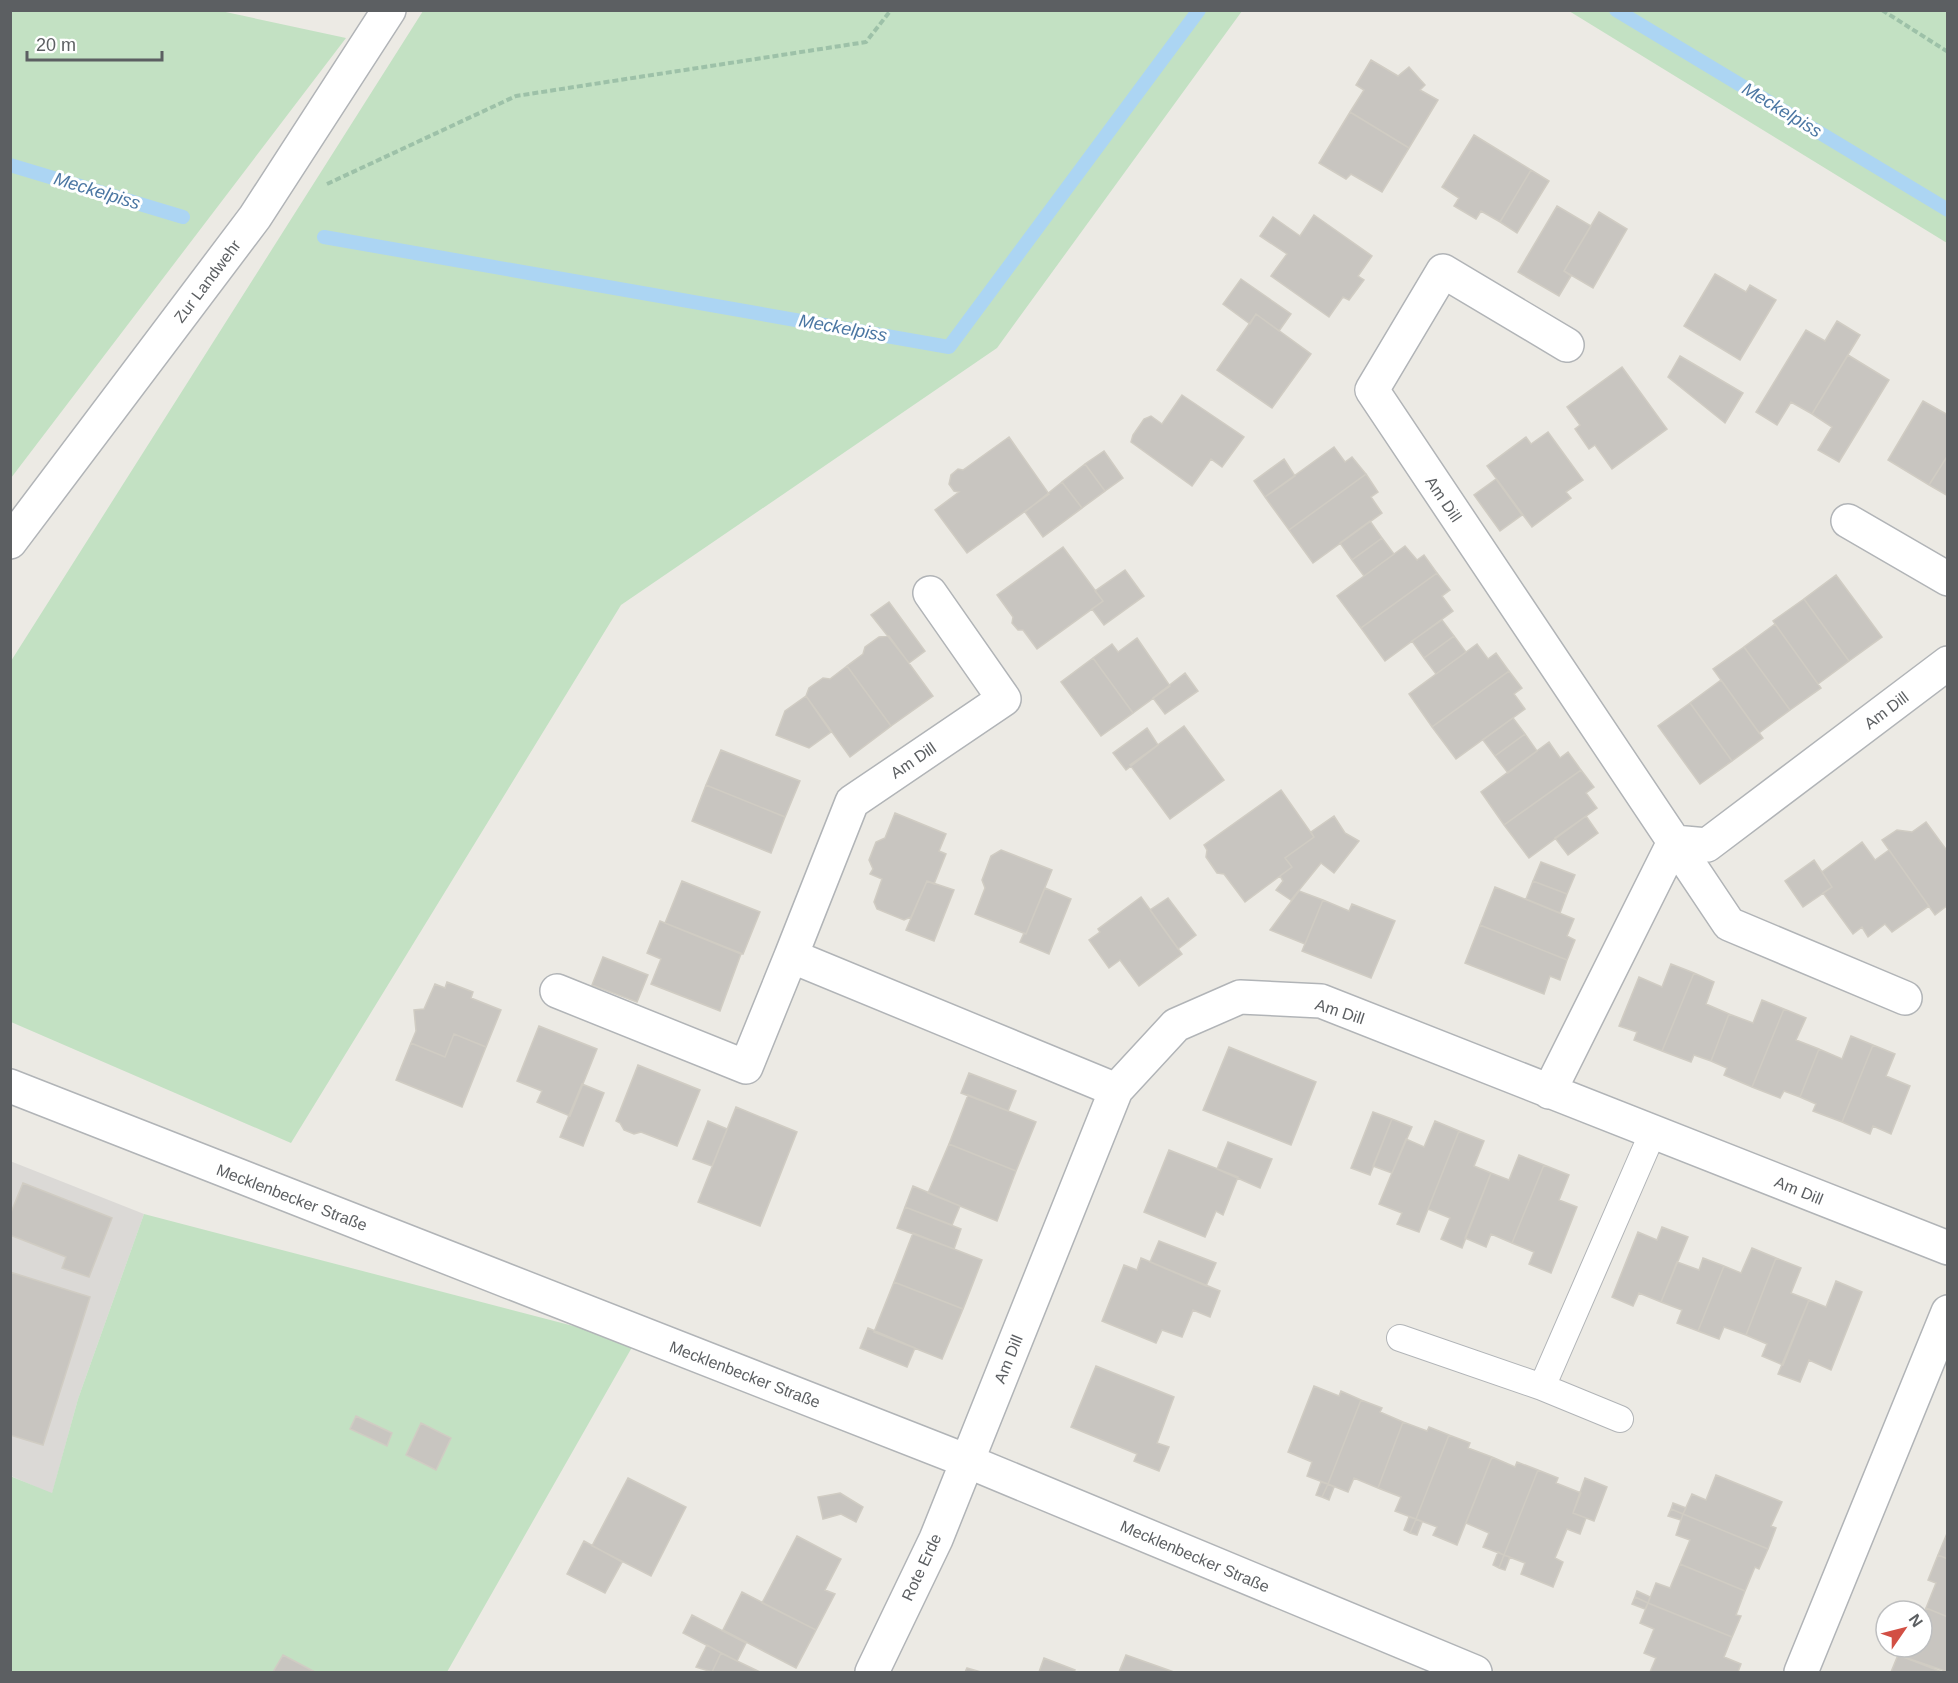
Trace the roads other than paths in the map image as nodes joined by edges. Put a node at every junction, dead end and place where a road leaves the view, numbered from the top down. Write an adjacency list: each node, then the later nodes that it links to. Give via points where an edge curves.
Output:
1 (389, 10): 4 (street, Zur Landwehr, via 255,217)
2 (1567, 345): 8 (street, Am Dill, via 1443,271 1372,390)
3 (1848, 521): 5 (street)
4 (10, 542)
5 (1947, 579)
6 (930, 593): 9 (street, Am Dill, via 1004,699 852,802)
7 (1947, 663): 8 (street, Am Dill, via 1707,844)
8 (1674, 842): 11 (street, Am Dill, via 1729,924); 14 (street)
9 (791, 956): 10 (street, Am Dill, via 746,1067); 13 (street)
10 (557, 991)
11 (1905, 998)
12 (10, 1086): 21 (street, Mecklenbecker Straße)
13 (1116, 1090): 14 (street, Am Dill, via 1176,1025 1240,997 1321,1001); 21 (street, Am Dill)
14 (1550, 1092): 15 (street, Am Dill)
15 (1653, 1132): 16 (street, Am Dill); 19 (lane)
16 (1947, 1248)
17 (1947, 1312): 24 (street)
18 (1400, 1338): 19 (lane)
19 (1542, 1387): 20 (lane)
20 (1620, 1419)
21 (967, 1461): 22 (street, Rote Erde, via 936,1539); 23 (street, Mecklenbecker Straße)
22 (872, 1672)
23 (1475, 1672)
24 (1801, 1672)

